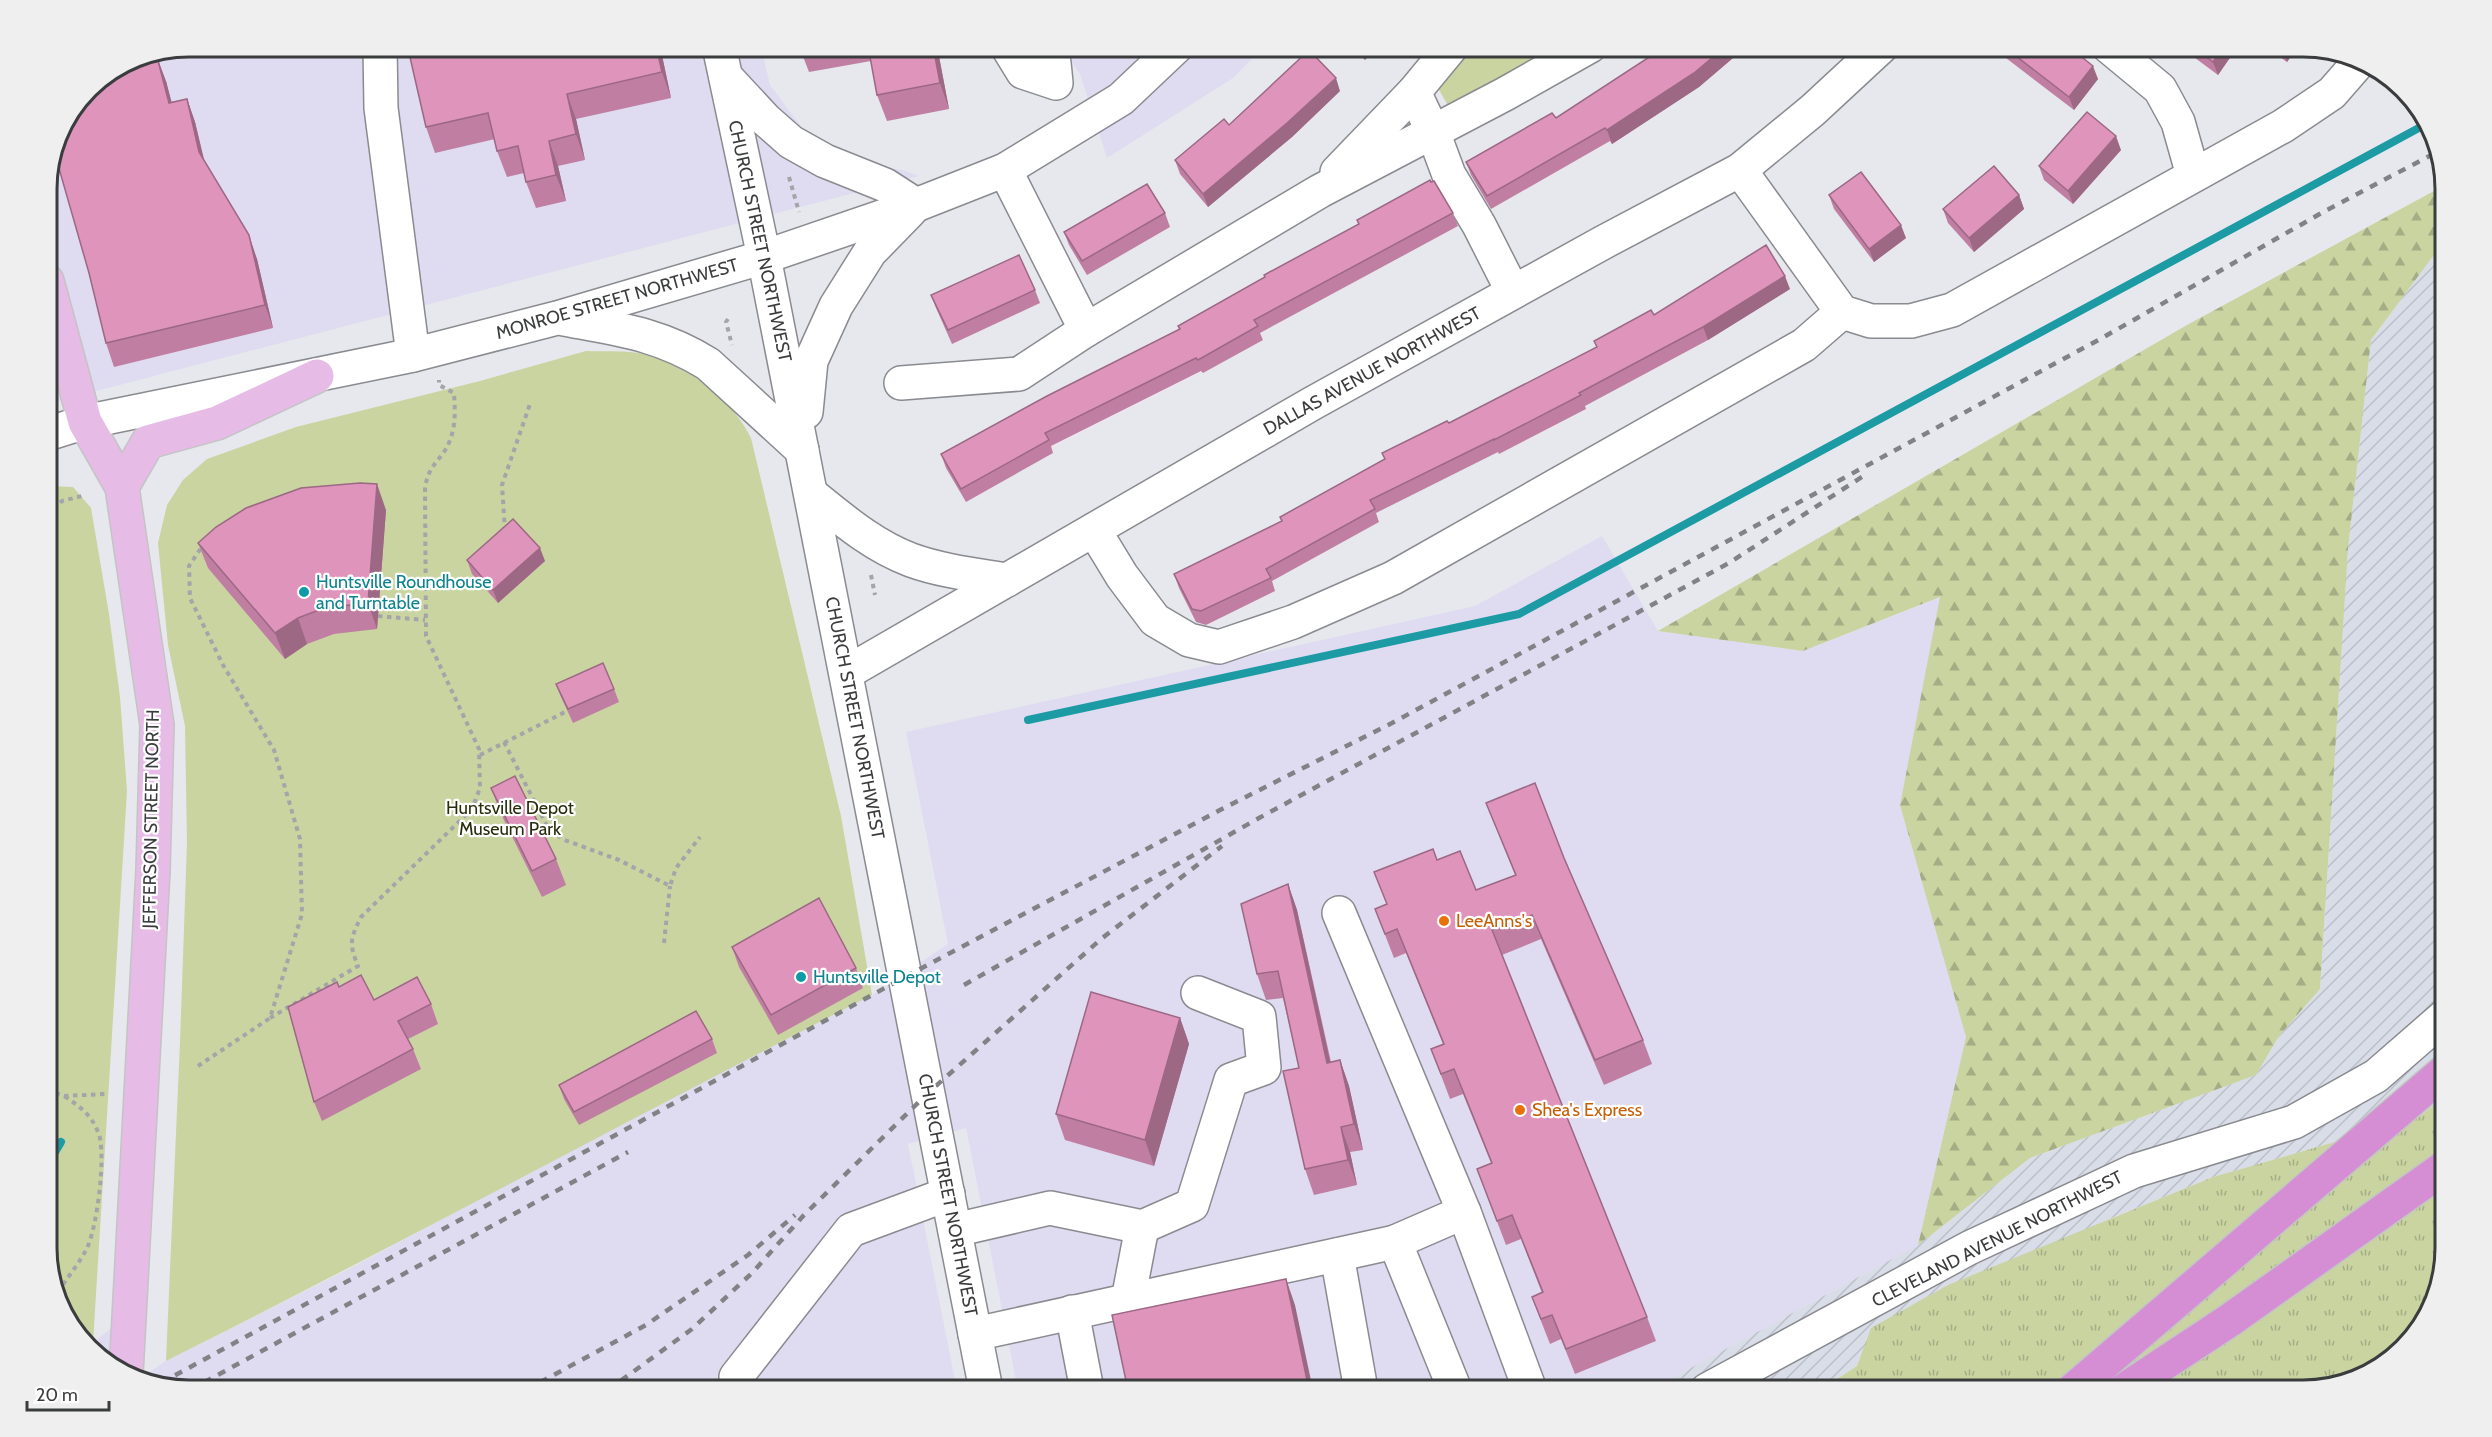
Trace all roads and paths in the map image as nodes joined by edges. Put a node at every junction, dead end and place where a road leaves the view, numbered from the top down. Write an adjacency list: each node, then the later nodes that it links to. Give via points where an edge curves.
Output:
1 (380, 57): 28 (street, via 381,108)
2 (1013, 57): 11 (street, via 1023,72)
3 (1050, 57): 11 (street)
4 (1165, 57): 13 (street, MONROE STREET NORTHWEST, via 1121,99)
5 (1443, 57): 12 (street)
6 (1570, 57): 14 (street)
7 (1870, 57): 16 (street, DALLAS AVENUE NORTHWEST)
8 (2122, 57): 18 (street, via 2160,89 2178,122)
9 (722, 61): 20 (street, via 766,120 791,142 825,161 885,185); 22 (street, CHURCH STREET NORTHWEST)
10 (2354, 68): 18 (street, via 2332,93 2283,126)
11 (1056, 83): 13 (street)
12 (1414, 92): 14 (street); 19 (street)
13 (1081, 124): 15 (street, MONROE STREET NORTHWEST)
14 (1433, 132): 19 (street); 23 (street, via 1449,175)
15 (1005, 170): 20 (street, MONROE STREET NORTHWEST); 27 (street)
16 (1740, 170): 23 (street, DALLAS AVENUE NORTHWEST); 24 (street)
17 (787, 171): 21 (path)
18 (2193, 175): 24 (street, via 1952,310 1911,321 1870,321)
19 (1320, 191): 27 (street)
20 (916, 206): 22 (street, MONROE STREET NORTHWEST); 35 (street, via 870,252 836,306 811,361)
21 (799, 212)
22 (764, 257): 26 (street, MONROE STREET NORTHWEST); 35 (street, CHURCH STREET NORTHWEST)
23 (1513, 292): 40 (street, DALLAS AVENUE NORTHWEST)
24 (1842, 312): 40 (street, via 1804,345 1393,578 1293,622 1219,647 1189,640 1155,620)
25 (57, 318): 33 (main road, JEFFERSON STREET NORTH)
26 (557, 318): 28 (street, MONROE STREET NORTHWEST); 35 (street, via 650,335 690,352)
27 (1086, 330): 30 (street, via 1019,374)
28 (413, 355): 29 (street, MONROE STREET NORTHWEST)
29 (317, 376): 33 (street, MONROE STREET NORTHWEST); 36 (main road, via 217,423 148,442)
30 (901, 383)
31 (439, 385): 45 (path, via 454,393 455,418 450,441 427,473)
32 (530, 405): 42 (path, via 502,485)
33 (85, 422): 34 (street, MONROE STREET NORTHWEST); 36 (main road, JEFFERSON STREET NORTH)
34 (57, 431)
35 (802, 450): 37 (street, CHURCH STREET NORTHWEST)
36 (122, 487): 73 (main road, JEFFERSON STREET NORTH, bridge, via 157,725)
37 (810, 494): 43 (street, via 859,532 911,560); 46 (street, CHURCH STREET NORTHWEST)
38 (82, 496): 39 (path)
39 (57, 506)
40 (1094, 530): 43 (street, DALLAS AVENUE NORTHWEST)
41 (209, 537): 55 (path, via 189,566 190,598 223,665 273,750 300,839 302,914)
42 (507, 542)
43 (1007, 580): 46 (street, DALLAS AVENUE NORTHWEST)
44 (378, 616): 45 (path)
45 (425, 620): 49 (path, via 430,648)
46 (846, 673): 63 (street, CHURCH STREET NORTHWEST)
47 (567, 711): 48 (path)
48 (504, 742): 49 (path); 51 (path, via 546,824 562,839 619,860)
49 (480, 755): 55 (path, via 480,788 472,809 361,917 352,933 351,947 358,966)
50 (700, 837): 51 (path, via 676,868)
51 (670, 885): 53 (path)
52 (1340, 913): 64 (street)
53 (664, 943)
54 (1198, 993): 65 (street, via 1259,1017 1264,1068 1231,1080 1192,1205)
55 (270, 1018): 57 (path)
56 (2435, 1025): 80 (street, CLEVELAND AVENUE NORTHWEST, via 2376,1076 2294,1122 2134,1171 1969,1248)
57 (198, 1066)
58 (2435, 1080): 81 (highway)
59 (57, 1093): 61 (path)
60 (105, 1094): 61 (path)
61 (64, 1095): 69 (path, via 87,1112 100,1134 100,1186 99,1208 87,1249)
62 (2435, 1174): 82 (highway)
63 (948, 1194): 66 (street, CHURCH STREET NORTHWEST); 74 (street, via 851,1230)
64 (1464, 1212): 67 (street); 79 (street)
65 (1142, 1227): 66 (street, via 1050,1208); 70 (street)
66 (955, 1230): 72 (street, CHURCH STREET NORTHWEST)
67 (1395, 1242): 68 (street); 78 (street)
68 (1337, 1255): 70 (street); 77 (street)
69 (63, 1285)
70 (1128, 1300): 71 (street)
71 (1072, 1312): 72 (street); 76 (street)
72 (975, 1334): 75 (street, CHURCH STREET NORTHWEST)
73 (127, 1364)
74 (736, 1377)
75 (984, 1380)
76 (1085, 1380)
77 (1359, 1380)
78 (1451, 1380)
79 (1526, 1380)
80 (1725, 1380)
81 (2085, 1380)
82 (2139, 1380)

